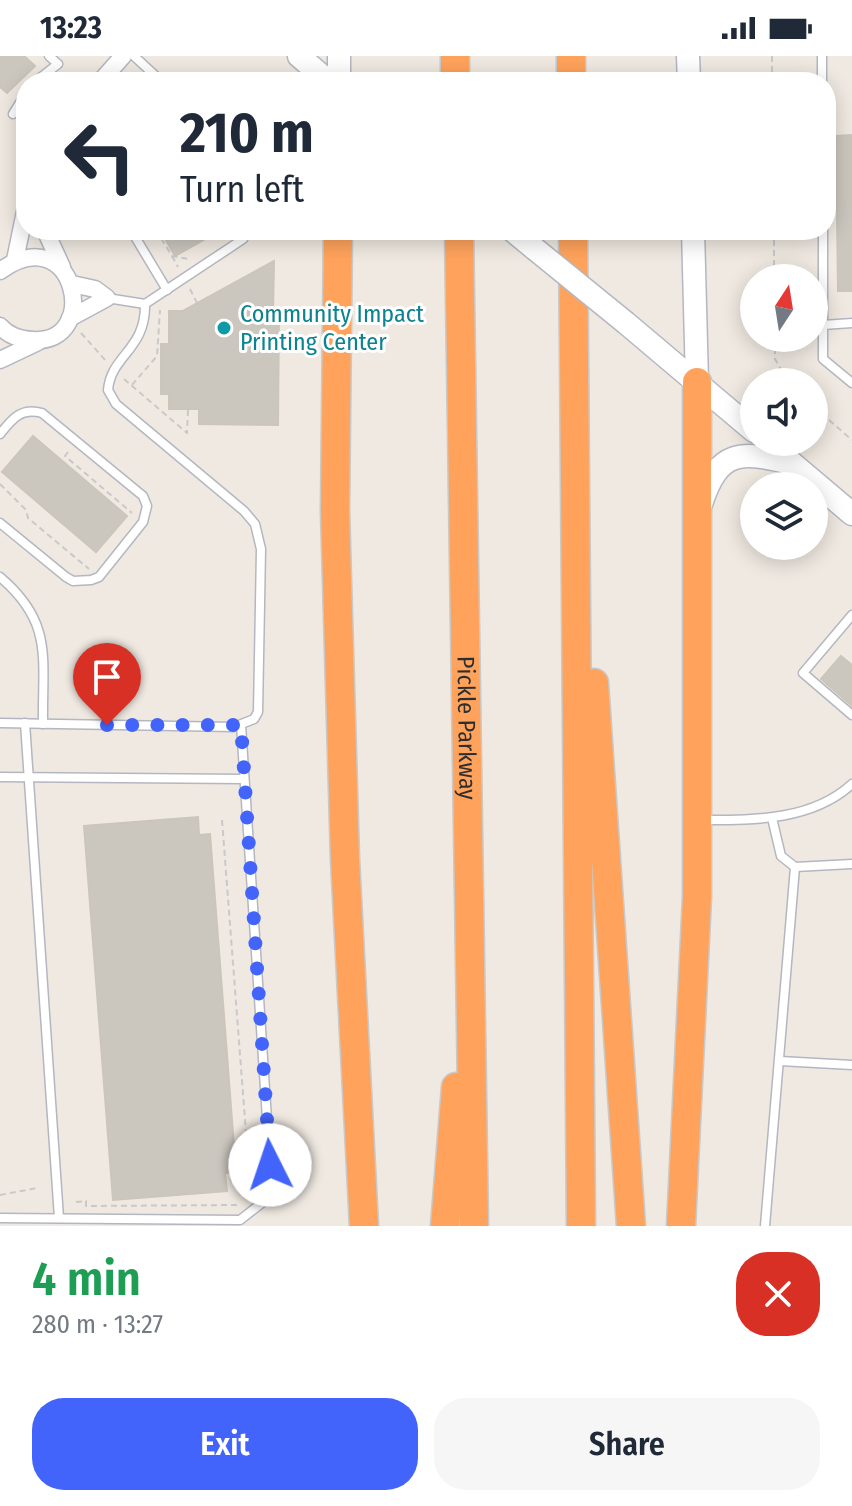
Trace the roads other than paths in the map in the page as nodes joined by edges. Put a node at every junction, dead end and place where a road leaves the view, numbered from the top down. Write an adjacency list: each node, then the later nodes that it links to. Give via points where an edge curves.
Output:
1 (49, 56): 5 (lane)
2 (123, 56): 6 (street)
3 (134, 56): 7 (lane)
4 (299, 56): 8 (main road)
5 (61, 60)
6 (109, 72)
7 (151, 72)
8 (317, 72)
9 (16, 109): 10 (lane)
10 (13, 114)
11 (19, 240): 21 (street)
12 (50, 240): 24 (street)
13 (137, 240): 25 (lane)
14 (242, 240): 25 (lane)
15 (338, 240): 65 (highway, via 336,527 345,859)
16 (459, 240): 60 (highway, Pickle Parkway)
17 (524, 240): 35 (main road, bridge)
18 (573, 240): 37 (highway)
19 (693, 240): 35 (main road)
20 (823, 240): 22 (lane)
21 (15, 260): 23 (street); 24 (street, via 36,257 54,263)
22 (823, 264)
23 (0, 271)
24 (69, 278): 26 (street); 28 (street, via 75,300)
25 (167, 290): 27 (lane)
26 (107, 298): 27 (lane); 28 (street)
27 (145, 304): 51 (lane, via 142,333 108,381 110,398 244,511 259,535 261,702 254,719)
28 (70, 318): 32 (street)
29 (852, 323): 30 (lane)
30 (828, 325)
31 (0, 326): 32 (street, via 18,339)
32 (40, 341): 34 (street)
33 (823, 352): 36 (lane, via 823,359)
34 (0, 360)
35 (697, 382): 38 (main road); 42 (highway)
36 (852, 383)
37 (575, 399): 68 (highway); 69 (highway)
38 (740, 419)
39 (0, 434): 44 (lane, via 24,411 42,413 143,496 147,506 143,522 99,577 82,582 66,577)
40 (783, 456): 41 (main road)
41 (791, 463): 42 (main road, via 754,455 723,463 710,477); 43 (main road)
42 (700, 509): 57 (highway)
43 (852, 514)
44 (0, 523)
45 (0, 577): 50 (lane, via 25,598 41,633)
46 (852, 615): 47 (lane, via 803,673)
47 (852, 715)
48 (0, 723): 49 (lane)
49 (25, 723): 50 (lane); 53 (lane)
50 (43, 724): 51 (lane)
51 (241, 725): 54 (lane)
52 (0, 777): 53 (lane)
53 (29, 777): 54 (lane); 64 (lane)
54 (244, 779): 64 (lane, via 272,1195 240,1220)
55 (852, 784): 56 (lane, via 829,801)
56 (772, 818): 57 (lane); 59 (lane, via 781,856)
57 (698, 820): 70 (highway)
58 (852, 864): 59 (lane)
59 (795, 867): 61 (lane)
60 (470, 907): 66 (highway); 67 (highway, Pickle Parkway)
61 (780, 1061): 62 (lane); 71 (lane)
62 (852, 1065)
63 (0, 1218): 64 (lane)
64 (59, 1218)
65 (364, 1226)
66 (445, 1226)
67 (474, 1226)
68 (581, 1226)
69 (631, 1226)
70 (681, 1226)
71 (765, 1226)

